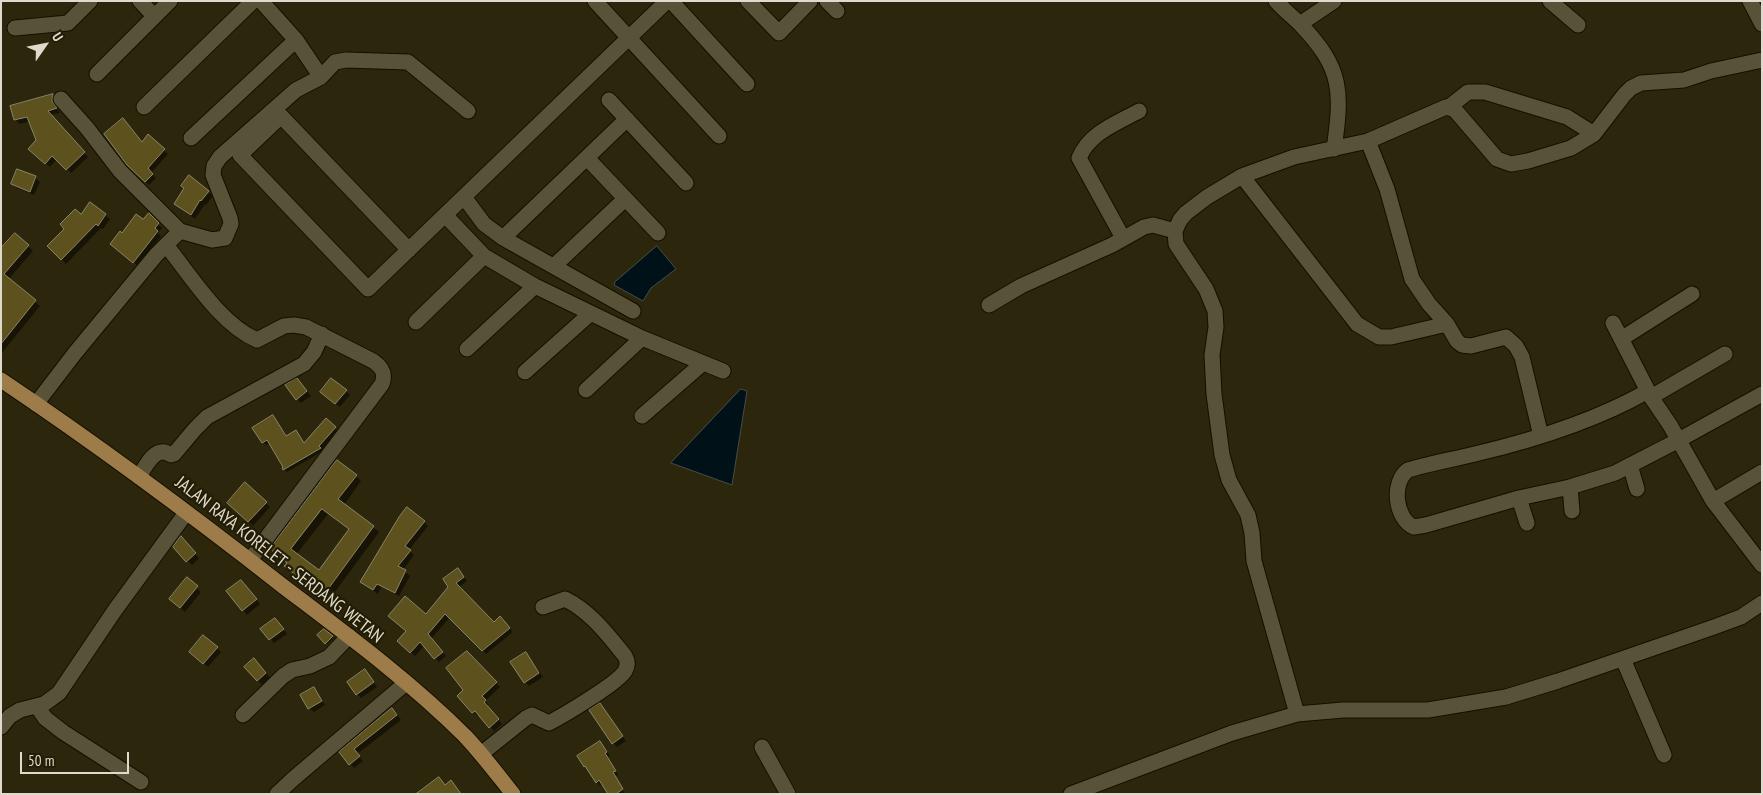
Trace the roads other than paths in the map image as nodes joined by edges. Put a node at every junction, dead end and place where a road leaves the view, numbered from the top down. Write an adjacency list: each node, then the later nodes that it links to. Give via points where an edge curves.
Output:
1 (90, 1): 19 (street, via 68,23)
2 (140, 1): 15 (street)
3 (170, 1): 15 (street)
4 (253, 1): 28 (street)
5 (261, 1): 21 (street)
6 (595, 1): 20 (street)
7 (667, 1): 20 (street)
8 (671, 1): 25 (street)
9 (748, 1): 10 (street, via 779,33)
10 (810, 1)
11 (1276, 1): 16 (street)
12 (1334, 1): 16 (street)
13 (1550, 1): 18 (street)
14 (1750, 1): 17 (street)
15 (154, 16): 23 (street)
16 (1300, 24): 37 (street, via 1323,50 1334,72 1339,99)
17 (1762, 24)
18 (1578, 25)
19 (15, 28)
20 (628, 38): 34 (street); 41 (street)
21 (296, 40): 24 (street); 35 (street)
22 (1762, 60): 33 (street, via 1684,80 1641,83 1624,95)
23 (97, 74)
24 (321, 77): 30 (street, via 336,62 346,60 408,62); 44 (street, via 296,90 214,166 213,175 231,224 225,238 212,240)
25 (747, 84)
26 (61, 99): 44 (street, via 120,170)
27 (609, 100): 32 (street)
28 (144, 107)
29 (1449, 107): 33 (street, via 1468,92 1485,92 1567,117); 33 (street, via 1497,159 1511,164 1571,148); 36 (street)
30 (468, 111)
31 (1139, 111): 48 (street, via 1090,140 1079,158)
32 (627, 120): 38 (street); 40 (street)
33 (1594, 134)
34 (719, 136)
35 (191, 138)
36 (1368, 141): 37 (street); 59 (street, via 1387,189 1412,279)
37 (1334, 149): 39 (street, via 1294,157)
38 (587, 158): 42 (street); 47 (street)
39 (1242, 176): 45 (street, via 1186,213); 59 (street, via 1357,324 1379,337)
40 (686, 183)
41 (464, 197): 43 (street); 47 (street, via 484,224)
42 (625, 199): 46 (street); 52 (street)
43 (445, 215): 50 (street); 51 (street)
44 (180, 231): 49 (street)
45 (1175, 231): 48 (street, via 1153,225); 95 (street, via 1176,244 1206,289 1215,311 1212,355 1222,456 1229,480 1248,515 1254,561)
46 (658, 233)
47 (503, 238): 52 (street)
48 (1123, 238): 55 (street, via 1021,286)
49 (166, 245): 61 (street, via 223,316 246,335 257,340 284,326 294,325); 73 (street)
50 (409, 250): 50 (street, via 281,116 240,155 368,289)
51 (484, 256): 53 (street); 58 (street)
52 (554, 266): 56 (street)
53 (535, 286): 57 (street); 64 (street)
54 (1692, 294): 63 (street)
55 (989, 305)
56 (633, 311)
57 (591, 313): 62 (street); 67 (street)
58 (416, 322)
59 (1447, 324): 75 (street, via 1462,345 1472,346 1506,337 1516,346 1522,357)
60 (1613, 324): 63 (street)
61 (322, 334): 79 (street, via 304,364 207,417 174,454 159,451); 87 (street, via 373,361 380,366 384,378)
62 (642, 338): 66 (street); 70 (street)
63 (1621, 339): 71 (street)
64 (467, 349)
65 (1725, 354): 71 (street)
66 (703, 363): 68 (street); 74 (street)
67 (525, 372)
68 (723, 372)
69 (1, 380): 73 (main road, JALAN RAYA KORELET - SERDANG WETAN)
70 (586, 390)
71 (1650, 394): 75 (street, via 1564,430); 76 (street)
72 (1762, 394): 76 (street)
73 (36, 404): 79 (main road, JALAN RAYA KORELET - SERDANG WETAN)
74 (642, 416)
75 (1541, 436): 82 (street, via 1408,470 1400,478 1396,493 1401,512 1414,527)
76 (1678, 441): 77 (street); 83 (street)
77 (1630, 465): 80 (street); 81 (street)
78 (1762, 472): 83 (street)
79 (138, 477): 85 (main road, JALAN RAYA KORELET - SERDANG WETAN)
80 (1570, 487): 82 (street); 84 (street)
81 (1638, 489)
82 (1519, 498): 86 (street)
83 (1713, 501): 88 (street)
84 (1572, 511)
85 (186, 512): 87 (main road, JALAN RAYA KORELET - SERDANG WETAN); 94 (street, via 109,617 65,686 52,699)
86 (1527, 523)
87 (250, 560): 91 (main road, JALAN RAYA KORELET - SERDANG WETAN)
88 (1762, 565)
89 (1762, 603): 92 (street, via 1741,617)
90 (544, 607): 99 (street, via 565,599 577,605 625,656 628,661 626,670 604,689 548,723 532,715 526,718)
91 (349, 636): 93 (main road, JALAN RAYA KORELET - SERDANG WETAN); 96 (street, via 329,657 283,676)
92 (1623, 659): 95 (street, via 1506,697 1468,704 1428,710 1343,710); 100 (street)
93 (406, 683): 99 (main road, JALAN RAYA KORELET - SERDANG WETAN); 102 (street)
94 (37, 706): 97 (street, via 20,710); 101 (street, via 45,718 63,732)
95 (1297, 714): 105 (street, via 1232,733)
96 (243, 715)
97 (1, 727)
98 (762, 748): 104 (street)
99 (481, 754): 103 (main road, JALAN RAYA KORELET - SERDANG WETAN)
100 (1664, 755)
101 (141, 782)
102 (277, 794)
103 (513, 794)
104 (788, 794)
105 (1071, 794)

